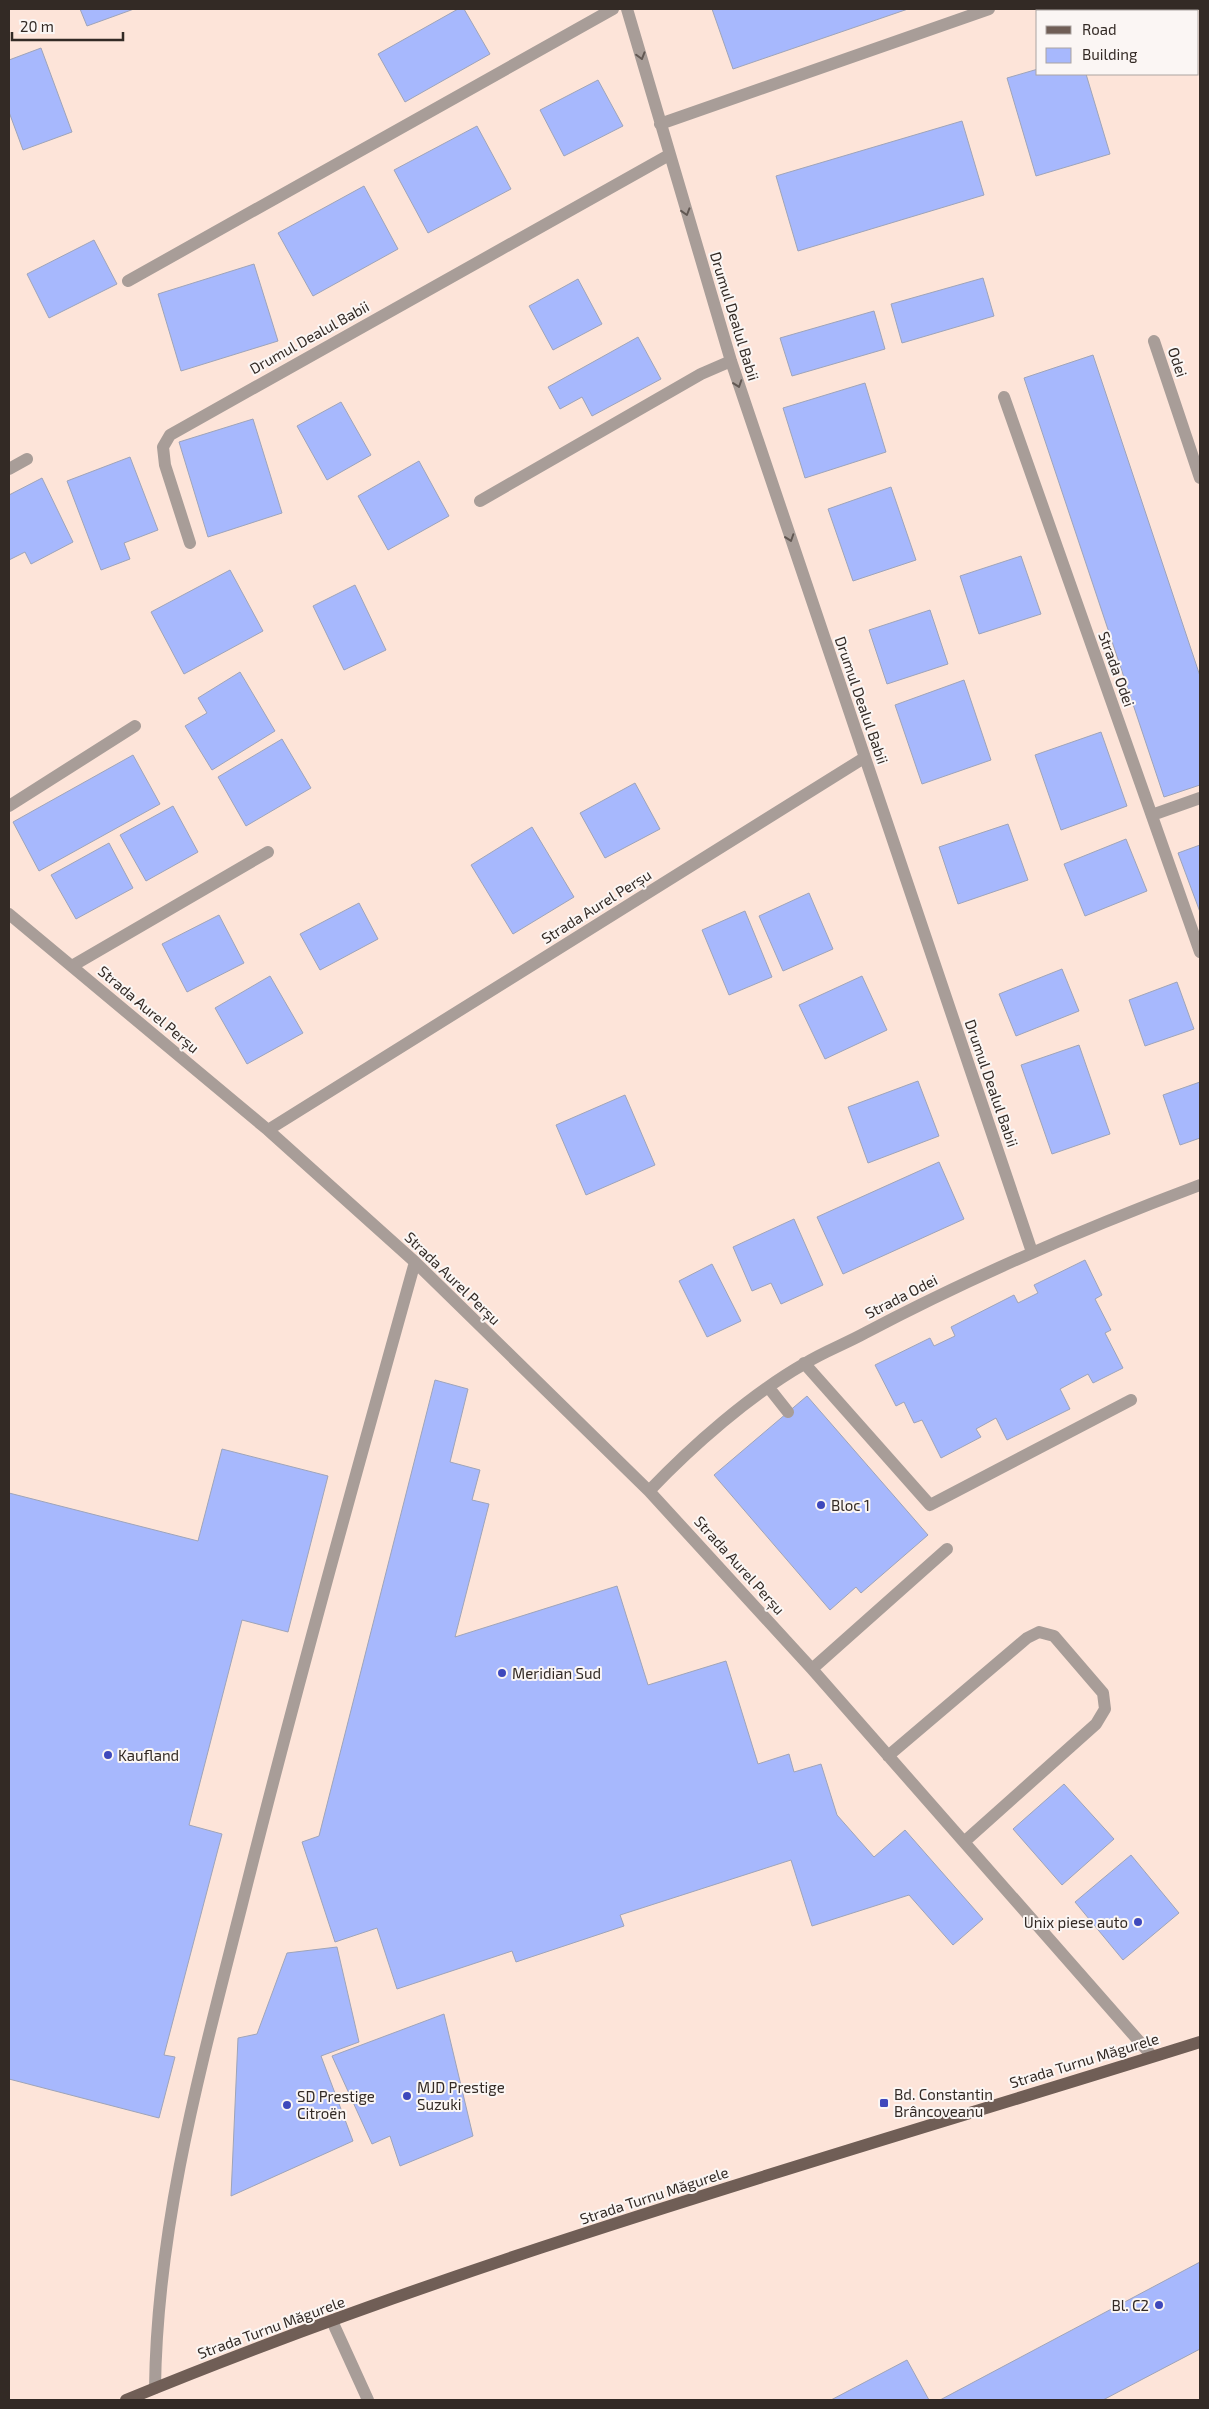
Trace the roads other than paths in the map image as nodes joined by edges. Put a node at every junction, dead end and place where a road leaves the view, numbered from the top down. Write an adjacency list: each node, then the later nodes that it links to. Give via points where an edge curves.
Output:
1 (613, 9): 6 (street)
2 (627, 9): 4 (street, Drumul Dealul Babii, one-way to 4)
3 (989, 9): 4 (street)
4 (660, 124): 5 (street, Drumul Dealul Babii)
5 (669, 155): 8 (street, Drumul Dealul Babii, one-way to 8); 14 (street, Drumul Dealul Babii, via 170,435 163,447 165,464)
6 (128, 281)
7 (1154, 341): 12 (street, Odei)
8 (731, 361): 13 (street, via 701,374); 16 (street, Drumul Dealul Babii, one-way to 16)
9 (1004, 397): 19 (street, Strada Odei)
10 (27, 460): 11 (street)
11 (9, 469)
12 (1200, 478)
13 (480, 501)
14 (190, 543)
15 (136, 726): 18 (street)
16 (864, 758): 24 (street, Strada Aurel Perșu); 26 (street, Drumul Dealul Babii)
17 (1200, 798): 19 (street)
18 (9, 806)
19 (1152, 815): 22 (street, Strada Odei)
20 (268, 852): 23 (street)
21 (9, 914): 23 (street, Strada Aurel Perșu)
22 (1200, 952)
23 (72, 966): 24 (street, Strada Aurel Perșu)
24 (268, 1130): 27 (street, Strada Aurel Perșu)
25 (1200, 1185): 26 (street, Strada Odei)
26 (1032, 1252): 28 (street, Strada Odei)
27 (415, 1262): 32 (street, Strada Aurel Perșu); 40 (street, via 295,1695 205,2052 164,2250)
28 (804, 1363): 29 (street, Strada Odei); 30 (street, via 930,1506)
29 (770, 1388): 31 (street); 32 (street, Strada Odei, via 737,1410)
30 (1131, 1400)
31 (788, 1412)
32 (649, 1491): 34 (street, Strada Aurel Perșu)
33 (947, 1549): 34 (street)
34 (812, 1669): 35 (street, Strada Aurel Perșu)
35 (888, 1756): 36 (street, Strada Aurel Perșu); 36 (street, via 1027,1638 1039,1632 1054,1636 1102,1693 1105,1709 1096,1724)
36 (964, 1842): 38 (street, Strada Aurel Perșu)
37 (1200, 2042): 38 (main road, Strada Turnu Măgurele)
38 (1152, 2056): 39 (main road, Strada Turnu Măgurele, via 578,2236)
39 (332, 2322): 40 (main road, Strada Turnu Măgurele); 42 (street)
40 (155, 2388): 41 (main road, Strada Turnu Măgurele)
41 (126, 2400)
42 (368, 2400)

